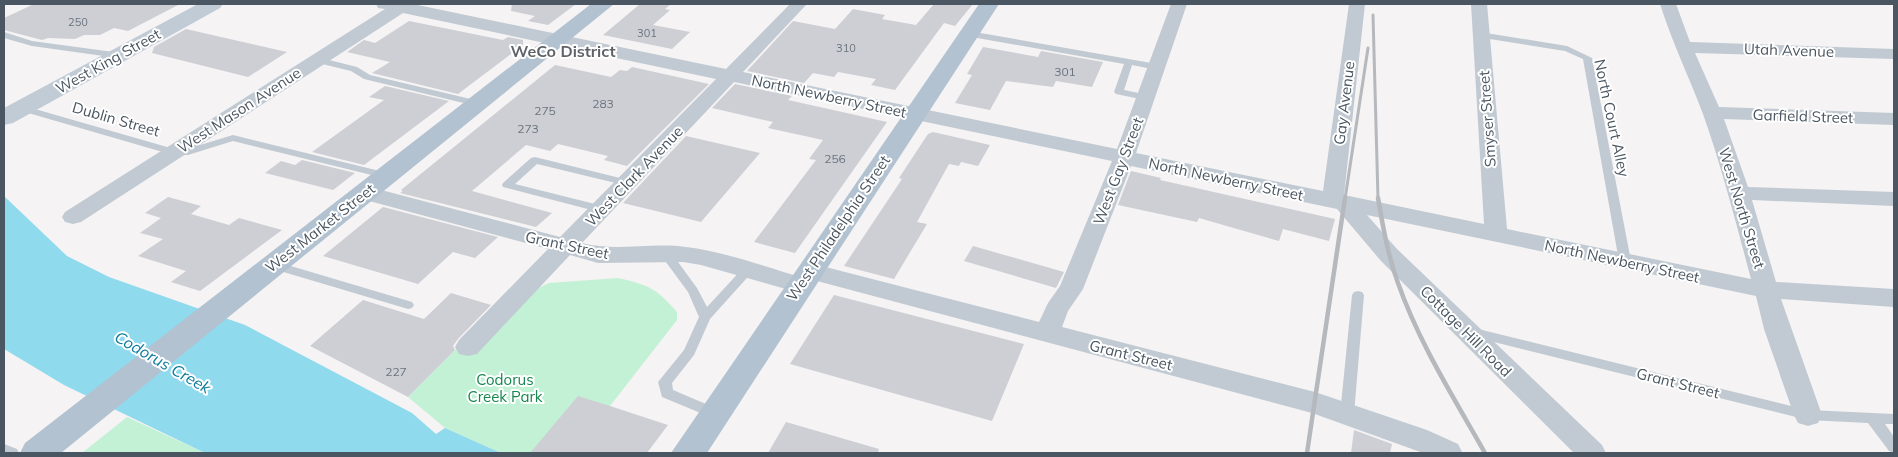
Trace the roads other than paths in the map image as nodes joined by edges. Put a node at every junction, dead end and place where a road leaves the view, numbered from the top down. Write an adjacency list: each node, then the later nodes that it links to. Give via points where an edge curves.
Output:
1 (213, 4): 16 (street, West King Street)
2 (604, 4): 13 (main road, West Market Street)
3 (799, 4): 20 (street, West Clark Avenue)
4 (990, 4): 10 (main road, West Philadelphia Street)
5 (1179, 4): 19 (street, West Gay Street)
6 (1357, 4): 34 (street, Gay Avenue)
7 (1479, 4): 12 (street, Smyser Street)
8 (1668, 4): 14 (street, West North Street)
9 (396, 5): 13 (street, North Newberry Street); 17 (street, West Mason Avenue)
10 (969, 34): 18 (lane); 25 (main road, West Philadelphia Street)
11 (4, 35): 16 (lane, via 19,42)
12 (1480, 35): 37 (street, Smyser Street); 40 (lane, North Court Alley, via 1567,49 1587,58)
13 (560, 39): 20 (street, North Newberry Street); 22 (main road, West Market Street)
14 (1683, 47): 15 (street, Utah Avenue); 24 (street, West North Street)
15 (1894, 54)
16 (118, 55): 23 (street, West King Street)
17 (317, 60): 22 (lane, via 354,69 366,77); 27 (street, West Mason Avenue)
18 (1129, 62): 19 (lane); 21 (lane, via 1119,92)
19 (1157, 67): 21 (street, West Gay Street)
20 (730, 75): 25 (street, North Newberry Street); 30 (street, West Clark Avenue)
21 (1145, 98): 28 (street, West Gay Street)
22 (480, 104): 29 (main road, West Market Street)
23 (12, 113): 27 (lane, Dublin Street)
24 (1712, 113): 26 (street, Garfield Street); 32 (street, West North Street)
25 (914, 114): 28 (street, North Newberry Street); 43 (main road, West Philadelphia Street)
26 (1894, 119)
27 (173, 152): 29 (lane, via 188,152 233,138); 36 (street, West Mason Avenue)
28 (1124, 157): 34 (street, North Newberry Street); 50 (street, West Gay Street, via 1071,288 1057,309)
29 (388, 176): 31 (main road, West Market Street)
30 (628, 183): 35 (street, West Clark Avenue); 35 (lane, via 535,160 507,185)
31 (366, 193): 38 (street, Grant Street); 41 (main road, West Market Street)
32 (1739, 193): 33 (street); 44 (street, West North Street)
33 (1894, 199)
34 (1339, 203): 37 (street, North Newberry Street); 49 (street, Cottage Hill Road)
35 (604, 208): 38 (street, West Clark Avenue)
36 (73, 217)
37 (1496, 234): 40 (street, North Newberry Street)
38 (566, 247): 39 (street, Grant Street, via 604,256); 51 (street, West Clark Avenue)
39 (666, 254): 42 (street, Grant Street, via 702,257); 48 (lane, via 693,292)
40 (1625, 261): 44 (street, North Newberry Street)
41 (274, 265): 47 (lane); 61 (main road, West Market Street)
42 (748, 270): 43 (street, Grant Street); 48 (lane)
43 (805, 278): 50 (street, Grant Street); 52 (main road, West Philadelphia Street)
44 (1766, 290): 46 (street, North Newberry Street); 54 (street, West North Street)
45 (1358, 295): 53 (lane)
46 (1894, 298)
47 (408, 305)
48 (705, 317): 52 (lane, via 689,352 665,382 667,393)
49 (1465, 331): 54 (lane, Grant Street); 63 (street, Cottage Hill Road)
50 (1047, 334): 53 (street, Grant Street)
51 (468, 347)
52 (715, 414): 62 (main road, West Philadelphia Street)
53 (1347, 414): 59 (street, Grant Street)
54 (1808, 415): 55 (lane, Grant Street)
55 (1873, 419): 56 (lane, Grant Street); 57 (lane)
56 (1894, 420)
57 (1894, 447)
58 (4, 450): 60 (lane)
59 (1448, 452)
60 (12, 453)
61 (37, 453)
62 (688, 453)
63 (1592, 453)

